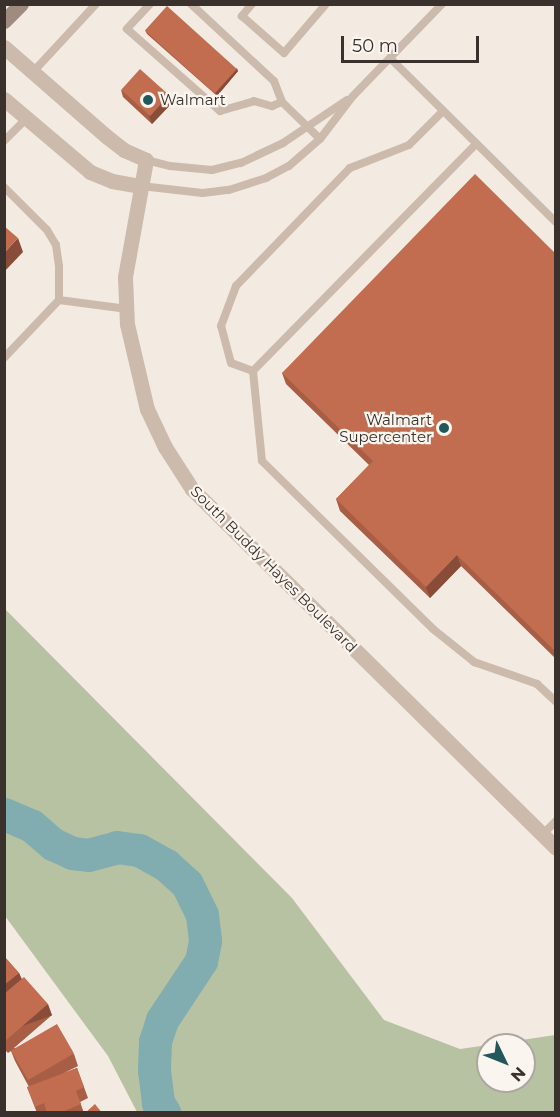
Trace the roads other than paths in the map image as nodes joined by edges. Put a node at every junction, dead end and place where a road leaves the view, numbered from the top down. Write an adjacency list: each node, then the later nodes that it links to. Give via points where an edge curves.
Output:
1 (21, 4): 8 (main road)
2 (96, 4): 11 (lane)
3 (150, 4): 14 (lane, via 127,29 220,111 254,100 272,106)
4 (191, 4): 14 (lane, via 274,81)
5 (252, 4): 6 (lane, via 242,16 284,52)
6 (326, 4)
7 (442, 4): 10 (lane)
8 (4, 21)
9 (4, 47): 11 (street)
10 (390, 58): 12 (lane); 15 (lane)
11 (33, 72): 21 (street, via 123,150)
12 (354, 96): 17 (lane); 18 (lane)
13 (4, 99): 16 (street)
14 (282, 102): 17 (lane)
15 (443, 111): 20 (lane); 28 (lane, via 410,145 350,168 236,286 221,326 231,363)
16 (27, 118): 19 (lane); 22 (street, via 90,172)
17 (308, 128): 18 (lane); 21 (lane, via 241,163 212,170)
18 (320, 139): 22 (lane, via 289,166 229,190 203,193)
19 (4, 141)
20 (476, 144): 24 (lane); 28 (lane)
21 (146, 160): 22 (street, South Buddy Hayes Boulevard)
22 (141, 186): 26 (street, South Buddy Hayes Boulevard, via 125,277)
23 (4, 187): 25 (lane, via 47,230 56,245)
24 (555, 222)
25 (59, 300): 26 (lane); 27 (lane)
26 (126, 309): 31 (street, South Buddy Hayes Boulevard, via 147,409 192,489)
27 (4, 358)
28 (253, 372): 29 (lane, via 262,461 465,656 537,684)
29 (555, 702)
30 (555, 821): 31 (lane)
31 (541, 835): 32 (street, South Buddy Hayes Boulevard)
32 (555, 848)

